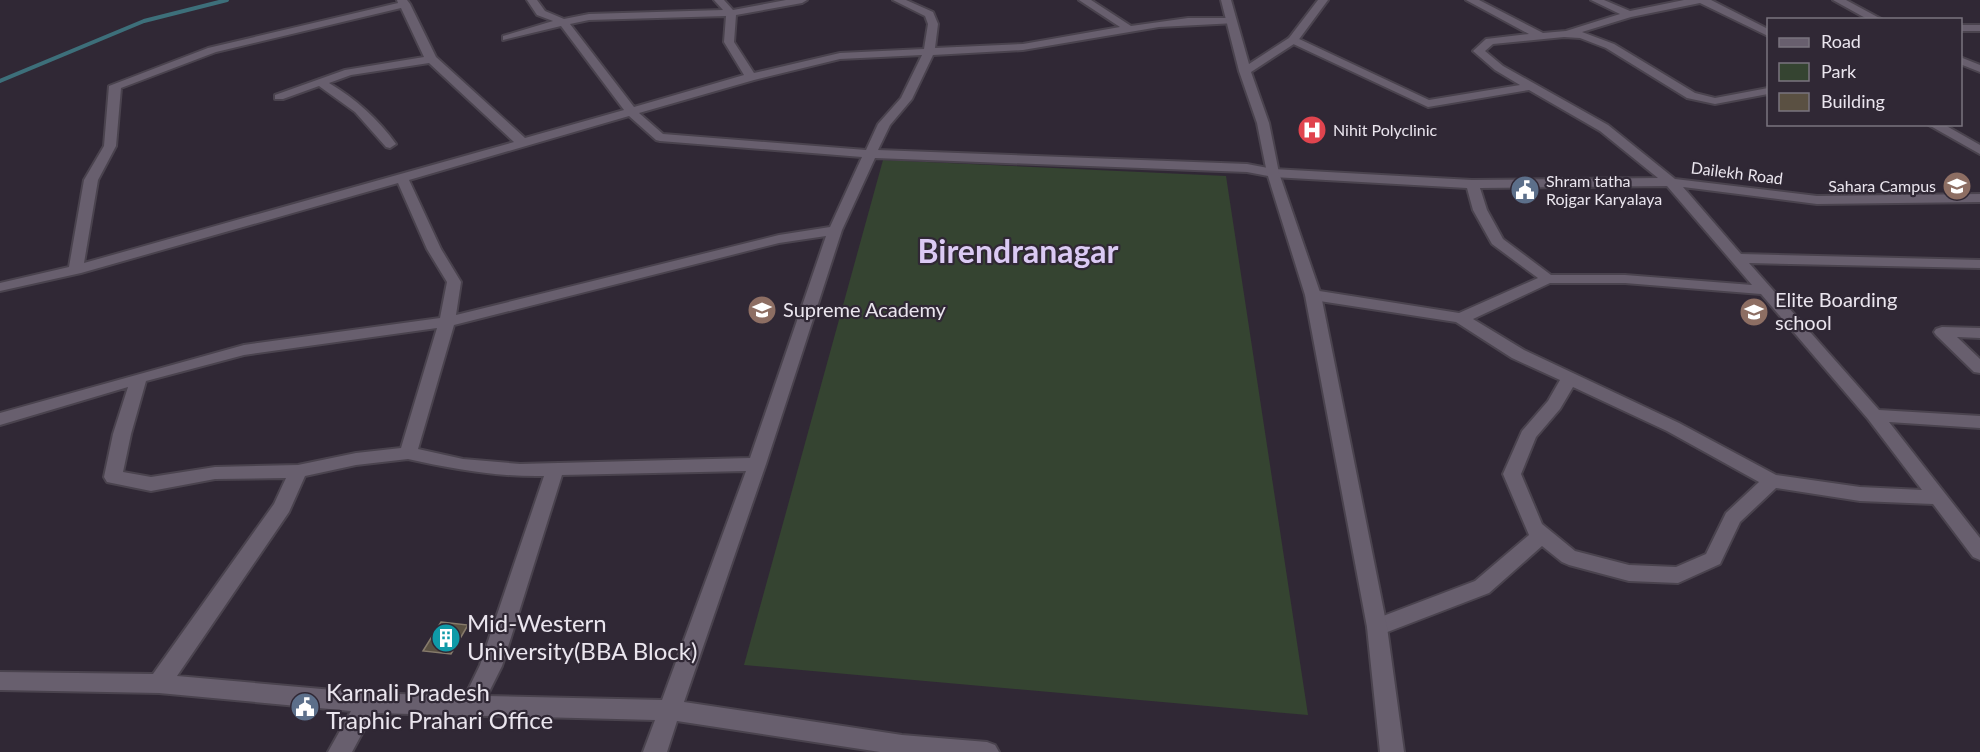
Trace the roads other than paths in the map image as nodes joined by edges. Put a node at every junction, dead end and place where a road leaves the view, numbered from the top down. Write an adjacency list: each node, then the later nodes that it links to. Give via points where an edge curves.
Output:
1 (532, 0): 17 (street, via 541,13)
2 (718, 0): 13 (street)
3 (802, 0): 13 (street)
4 (1084, 0): 20 (street)
5 (1226, 0): 16 (street)
6 (1323, 0): 25 (street)
7 (1471, 0): 23 (street)
8 (1596, 0): 14 (street)
9 (1701, 0): 14 (street); 21 (street)
10 (1838, 0): 15 (street)
11 (908, 1): 26 (street, via 929,15 933,24)
12 (403, 2): 27 (street); 50 (street, via 212,50 115,86 110,146 91,180)
13 (731, 13): 17 (street); 31 (street, via 729,42)
14 (1629, 14): 22 (street)
15 (1874, 18)
16 (1232, 21): 20 (street, via 1188,21); 30 (street)
17 (562, 22): 24 (street); 36 (street, Dailekh Road)
18 (1962, 28): 19 (street)
19 (1980, 28)
20 (1131, 30): 26 (street, via 1023,47)
21 (1767, 33)
22 (1564, 34): 23 (street); 34 (street, via 1582,35 1610,46 1691,96 1715,101)
23 (1544, 37): 33 (street, via 1490,41 1478,51 1498,68)
24 (507, 38)
25 (1293, 40): 30 (street); 33 (street, via 1428,104)
26 (929, 51): 31 (street, via 840,56); 41 (street, via 906,99 884,124)
27 (431, 58): 32 (street, via 349,72); 38 (street)
28 (1962, 61): 29 (street)
29 (1980, 69)
30 (1245, 72): 42 (street, via 1263,123)
31 (751, 77): 36 (street)
32 (320, 82): 35 (street); 39 (street, via 372,120)
33 (1532, 86): 44 (street, via 1604,128)
34 (1767, 91)
35 (279, 97)
36 (632, 113): 38 (street); 41 (street, Dailekh Road, via 660,137)
37 (1937, 126): 40 (street)
38 (522, 142): 43 (street)
39 (390, 144)
40 (1980, 150)
41 (872, 154): 42 (street, Dailekh Road, via 1247,168); 47 (street)
42 (1273, 173): 45 (street, Dailekh Road); 54 (street)
43 (402, 178): 50 (street); 56 (street, via 434,249 454,282)
44 (1671, 182): 45 (street, Dailekh Road); 46 (street, Dailekh Road, via 1816,200); 48 (street)
45 (1472, 184): 51 (street, via 1480,210 1497,241)
46 (1980, 198)
47 (835, 230): 56 (street, via 779,239); 65 (street)
48 (1739, 258): 49 (street); 53 (street)
49 (1980, 264)
50 (76, 270): 52 (street)
51 (1548, 279): 53 (street, via 1625,279); 55 (street)
52 (0, 287)
53 (1764, 290): 61 (street)
54 (1313, 295): 55 (street); 72 (street)
55 (1461, 318): 60 (street)
56 (447, 322): 59 (street, via 244,350); 64 (street)
57 (1980, 333): 58 (street, via 1942,332)
58 (1980, 368)
59 (139, 378): 62 (street); 67 (street, via 113,477 151,484 215,473)
60 (1569, 380): 68 (street, via 1673,427); 70 (street, via 1528,435 1512,474 1534,528)
61 (1874, 415): 63 (street); 69 (street)
62 (0, 419)
63 (1980, 422)
64 (408, 453): 66 (street, via 463,465); 67 (street)
65 (757, 464): 66 (street); 77 (street)
66 (555, 470): 76 (street, via 491,666)
67 (298, 471): 74 (street, via 282,507)
68 (1772, 481): 69 (street, via 1860,494); 70 (street, via 1733,518 1713,560 1678,575 1629,573 1569,557)
69 (1939, 498): 71 (street)
70 (1542, 535): 72 (street, via 1482,587)
71 (1980, 552)
72 (1377, 627): 81 (street)
73 (0, 681): 74 (street)
74 (159, 684): 75 (street)
75 (367, 703): 76 (street); 78 (street)
76 (471, 706): 77 (street)
77 (668, 710): 79 (street); 80 (street, via 902,745)
78 (340, 752)
79 (655, 752)
80 (987, 752)
81 (1392, 752)

